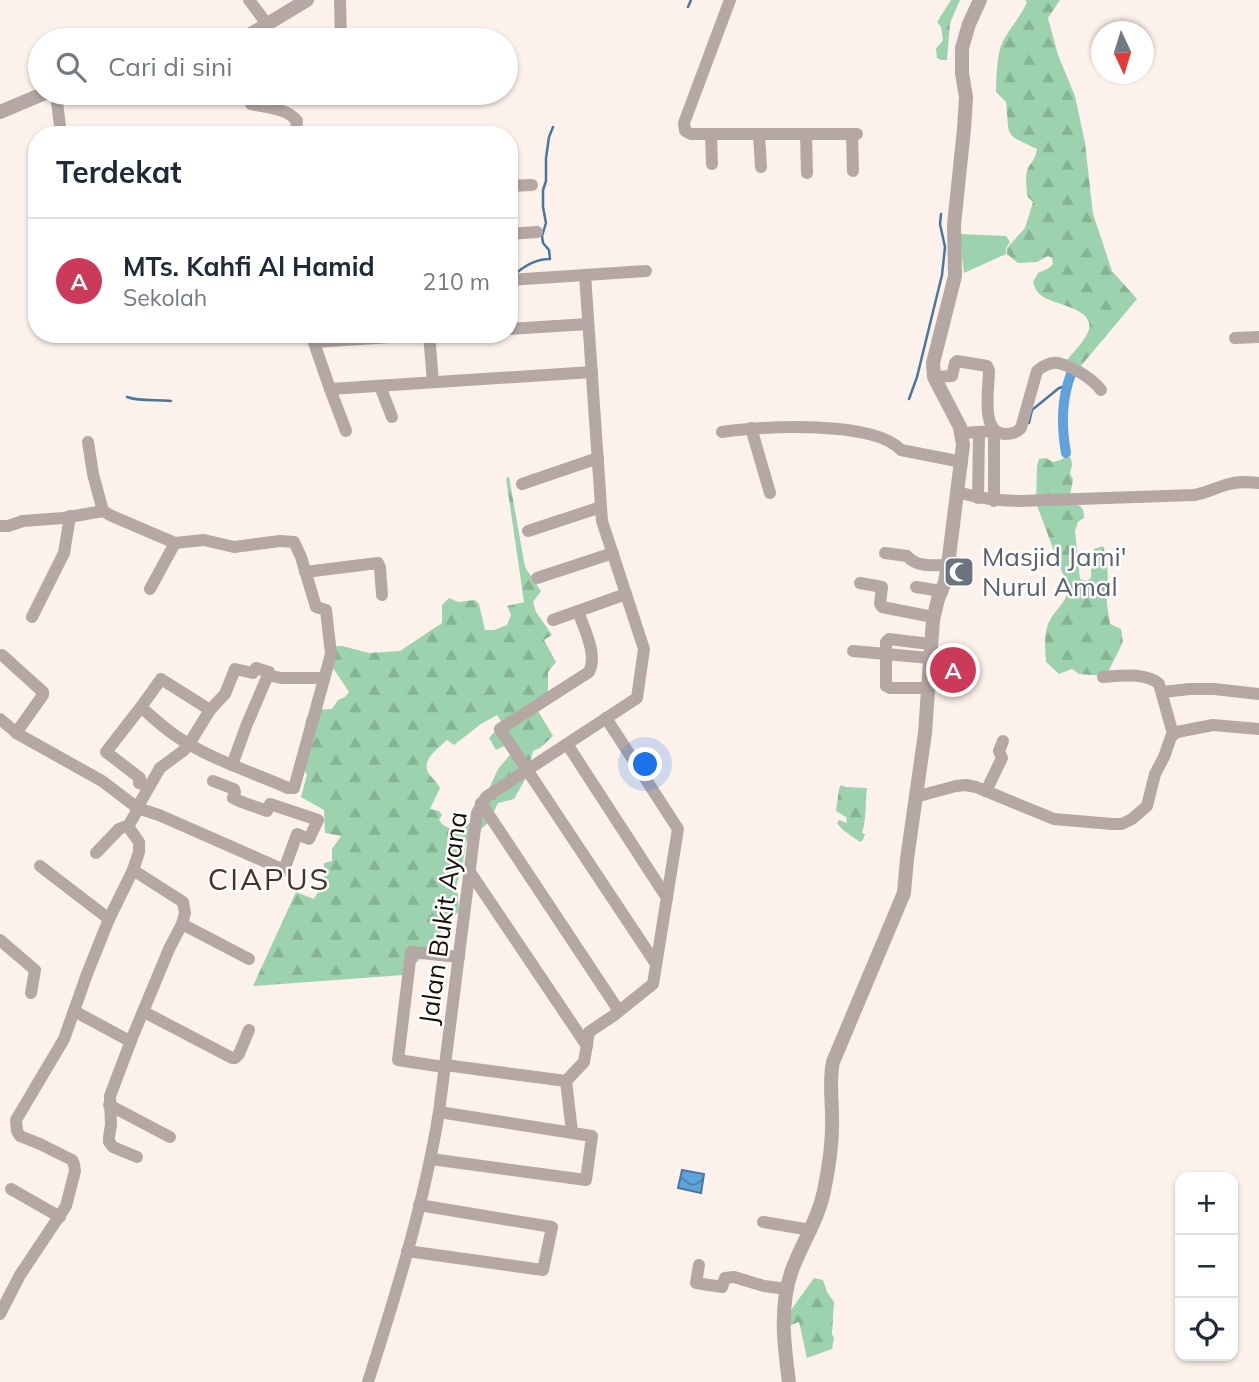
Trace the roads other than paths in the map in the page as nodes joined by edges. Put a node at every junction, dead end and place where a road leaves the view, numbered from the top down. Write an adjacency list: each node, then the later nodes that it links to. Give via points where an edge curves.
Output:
1 (249, 0): 6 (street)
2 (307, 0): 6 (street)
3 (340, 0): 8 (street)
4 (730, 0): 15 (street, via 683,127 687,133)
5 (979, 0): 36 (street, via 962,47 966,97 954,225 955,276 933,363)
6 (267, 24): 7 (street)
7 (260, 28)
8 (341, 28)
9 (28, 100): 12 (street)
10 (57, 105): 13 (street)
11 (256, 105): 14 (street, via 284,111 298,121)
12 (0, 112)
13 (60, 126)
14 (297, 126)
15 (711, 135): 16 (street); 18 (street)
16 (760, 135): 17 (street); 19 (street)
17 (806, 135): 20 (street, via 855,134); 21 (street)
18 (712, 164)
19 (761, 167)
20 (853, 171)
21 (807, 173)
22 (531, 185): 23 (street)
23 (518, 186)
24 (537, 232): 25 (street)
25 (518, 233)
26 (646, 271): 27 (street)
27 (585, 275): 28 (street); 29 (street, Jalan Bukit Ayana)
28 (518, 279)
29 (589, 324): 30 (street); 35 (street, Jalan Bukit Ayana)
30 (518, 328)
31 (1259, 337): 32 (street)
32 (1235, 338)
33 (315, 343): 39 (street)
34 (430, 343): 37 (street)
35 (592, 372): 37 (street); 49 (street, Jalan Bukit Ayana)
36 (934, 377): 44 (street, via 952,376 957,361 987,366 988,418); 47 (street)
37 (432, 382): 38 (street)
38 (380, 386): 39 (street); 41 (street)
39 (330, 389): 43 (street)
40 (1101, 390): 44 (street, via 1068,367 1058,363 1043,366 1037,371 1021,428 1008,434)
41 (392, 417)
42 (751, 428): 45 (street); 50 (street, via 849,431 878,436 901,450); 54 (street)
43 (346, 431)
44 (994, 431): 46 (street); 56 (street)
45 (722, 432)
46 (979, 432): 47 (street); 55 (street)
47 (962, 433): 50 (street)
48 (88, 442): 58 (street)
49 (598, 458): 52 (street); 57 (street, Jalan Bukit Ayana)
50 (962, 462): 53 (street)
51 (1259, 483): 56 (street, via 1230,483 1195,495)
52 (522, 484)
53 (957, 492): 55 (street); 65 (street)
54 (770, 493)
55 (978, 498): 56 (street)
56 (994, 501)
57 (601, 508): 61 (street); 63 (street, Jalan Bukit Ayana)
58 (103, 511): 59 (street); 62 (street)
59 (70, 516): 60 (street); 75 (street, via 64,553)
60 (0, 526)
61 (528, 531)
62 (174, 543): 66 (street, via 204,540 234,547 295,542); 70 (street)
63 (613, 553): 67 (street); 72 (street, Jalan Bukit Ayana)
64 (885, 553): 65 (street, via 907,556 921,565)
65 (948, 565): 71 (street)
66 (305, 572): 73 (street, via 378,563); 84 (street, via 316,607 326,610 331,654)
67 (537, 578)
68 (860, 583): 76 (street, via 882,587 882,607)
69 (916, 587): 71 (street)
70 (150, 589)
71 (941, 592): 76 (street)
72 (626, 594): 74 (street); 90 (street, Jalan Bukit Ayana, via 644,649 637,698)
73 (382, 595)
74 (578, 611): 77 (street); 99 (street, via 592,654 589,672 500,729)
75 (32, 617)
76 (933, 617): 79 (street)
77 (553, 620)
78 (853, 651): 80 (street)
79 (930, 651): 80 (street); 85 (street)
80 (886, 654): 85 (street, via 888,688)
81 (2, 655): 93 (street, via 43,692)
82 (268, 676): 84 (street); 89 (street, via 269,672 256,668 253,673 235,669 227,692); 98 (street)
83 (1103, 677): 86 (street, via 1150,678)
84 (324, 678): 98 (street, via 294,788)
85 (928, 688): 103 (street)
86 (1162, 692): 87 (street, via 1214,689); 94 (street)
87 (1259, 694)
88 (141, 707): 89 (street, via 161,679); 96 (street); 101 (street, via 106,752)
89 (210, 710): 96 (street)
90 (606, 718): 97 (street, Jalan Bukit Ayana); 111 (street, via 678,829)
91 (0, 719): 93 (street)
92 (1259, 729): 94 (street, via 1213,725)
93 (16, 733): 105 (street, via 102,782)
94 (1173, 734): 102 (street, via 1147,806 1127,821 1054,819)
95 (1003, 741): 102 (street, via 1002,758)
96 (189, 744): 98 (street); 101 (street, via 160,768)
97 (567, 744): 99 (street, Jalan Bukit Ayana); 111 (street)
98 (232, 765)
99 (527, 770): 104 (street, Jalan Bukit Ayana); 117 (street)
100 (213, 781): 105 (street, via 234,789 233,799 244,804 267,811 270,804 318,821 309,839 297,834 284,870)
101 (148, 786): 105 (street)
102 (986, 791): 103 (street, via 966,785)
103 (915, 797): 137 (street, via 904,893 833,1062 827,1171)
104 (481, 803): 110 (street, Jalan Bukit Ayana); 121 (street)
105 (137, 808): 106 (street)
106 (129, 825): 107 (street); 109 (street, via 139,842)
107 (96, 853)
108 (40, 866): 112 (street)
109 (132, 870): 112 (street); 113 (street, via 183,902)
110 (470, 872): 115 (street, Jalan Bukit Ayana); 124 (street)
111 (667, 898): 117 (street)
112 (109, 919): 119 (street)
113 (182, 924): 116 (street); 120 (street)
114 (0, 940): 118 (street, via 33,968)
115 (459, 957): 125 (street, Jalan Bukit Ayana); 125 (street, via 411,952 398,1060)
116 (248, 959)
117 (656, 964): 121 (street, via 653,984)
118 (31, 993)
119 (74, 1011): 123 (street, via 128,1040); 135 (street, via 64,1039 16,1120 20,1136 74,1164 75,1177)
120 (144, 1012): 122 (street, via 232,1058 239,1054); 123 (street)
121 (619, 1012): 124 (street, via 589,1032)
122 (249, 1030)
123 (132, 1038): 127 (street)
124 (587, 1046): 126 (street, via 584,1062)
125 (445, 1066): 126 (street); 128 (street, Jalan Bukit Ayana)
126 (566, 1081): 129 (street)
127 (109, 1105): 130 (street); 131 (street, via 109,1142)
128 (439, 1112): 129 (street); 132 (street, Jalan Bukit Ayana)
129 (572, 1132): 132 (street, via 592,1136 586,1180)
130 (170, 1137)
131 (137, 1157)
132 (431, 1159): 134 (street, Jalan Bukit Ayana)
133 (12, 1189): 135 (street)
134 (419, 1205): 138 (street, Jalan Bukit Ayana); 138 (street, via 552,1227 543,1269)
135 (60, 1217): 141 (street, via 20,1275)
136 (763, 1222): 137 (street)
137 (811, 1230): 140 (street)
138 (407, 1251): 142 (street, Jalan Bukit Ayana)
139 (699, 1265): 140 (street, via 695,1283 722,1287 725,1278 734,1277)
140 (787, 1289): 143 (street, via 784,1330)
141 (0, 1314)
142 (368, 1382)
143 (789, 1382)

